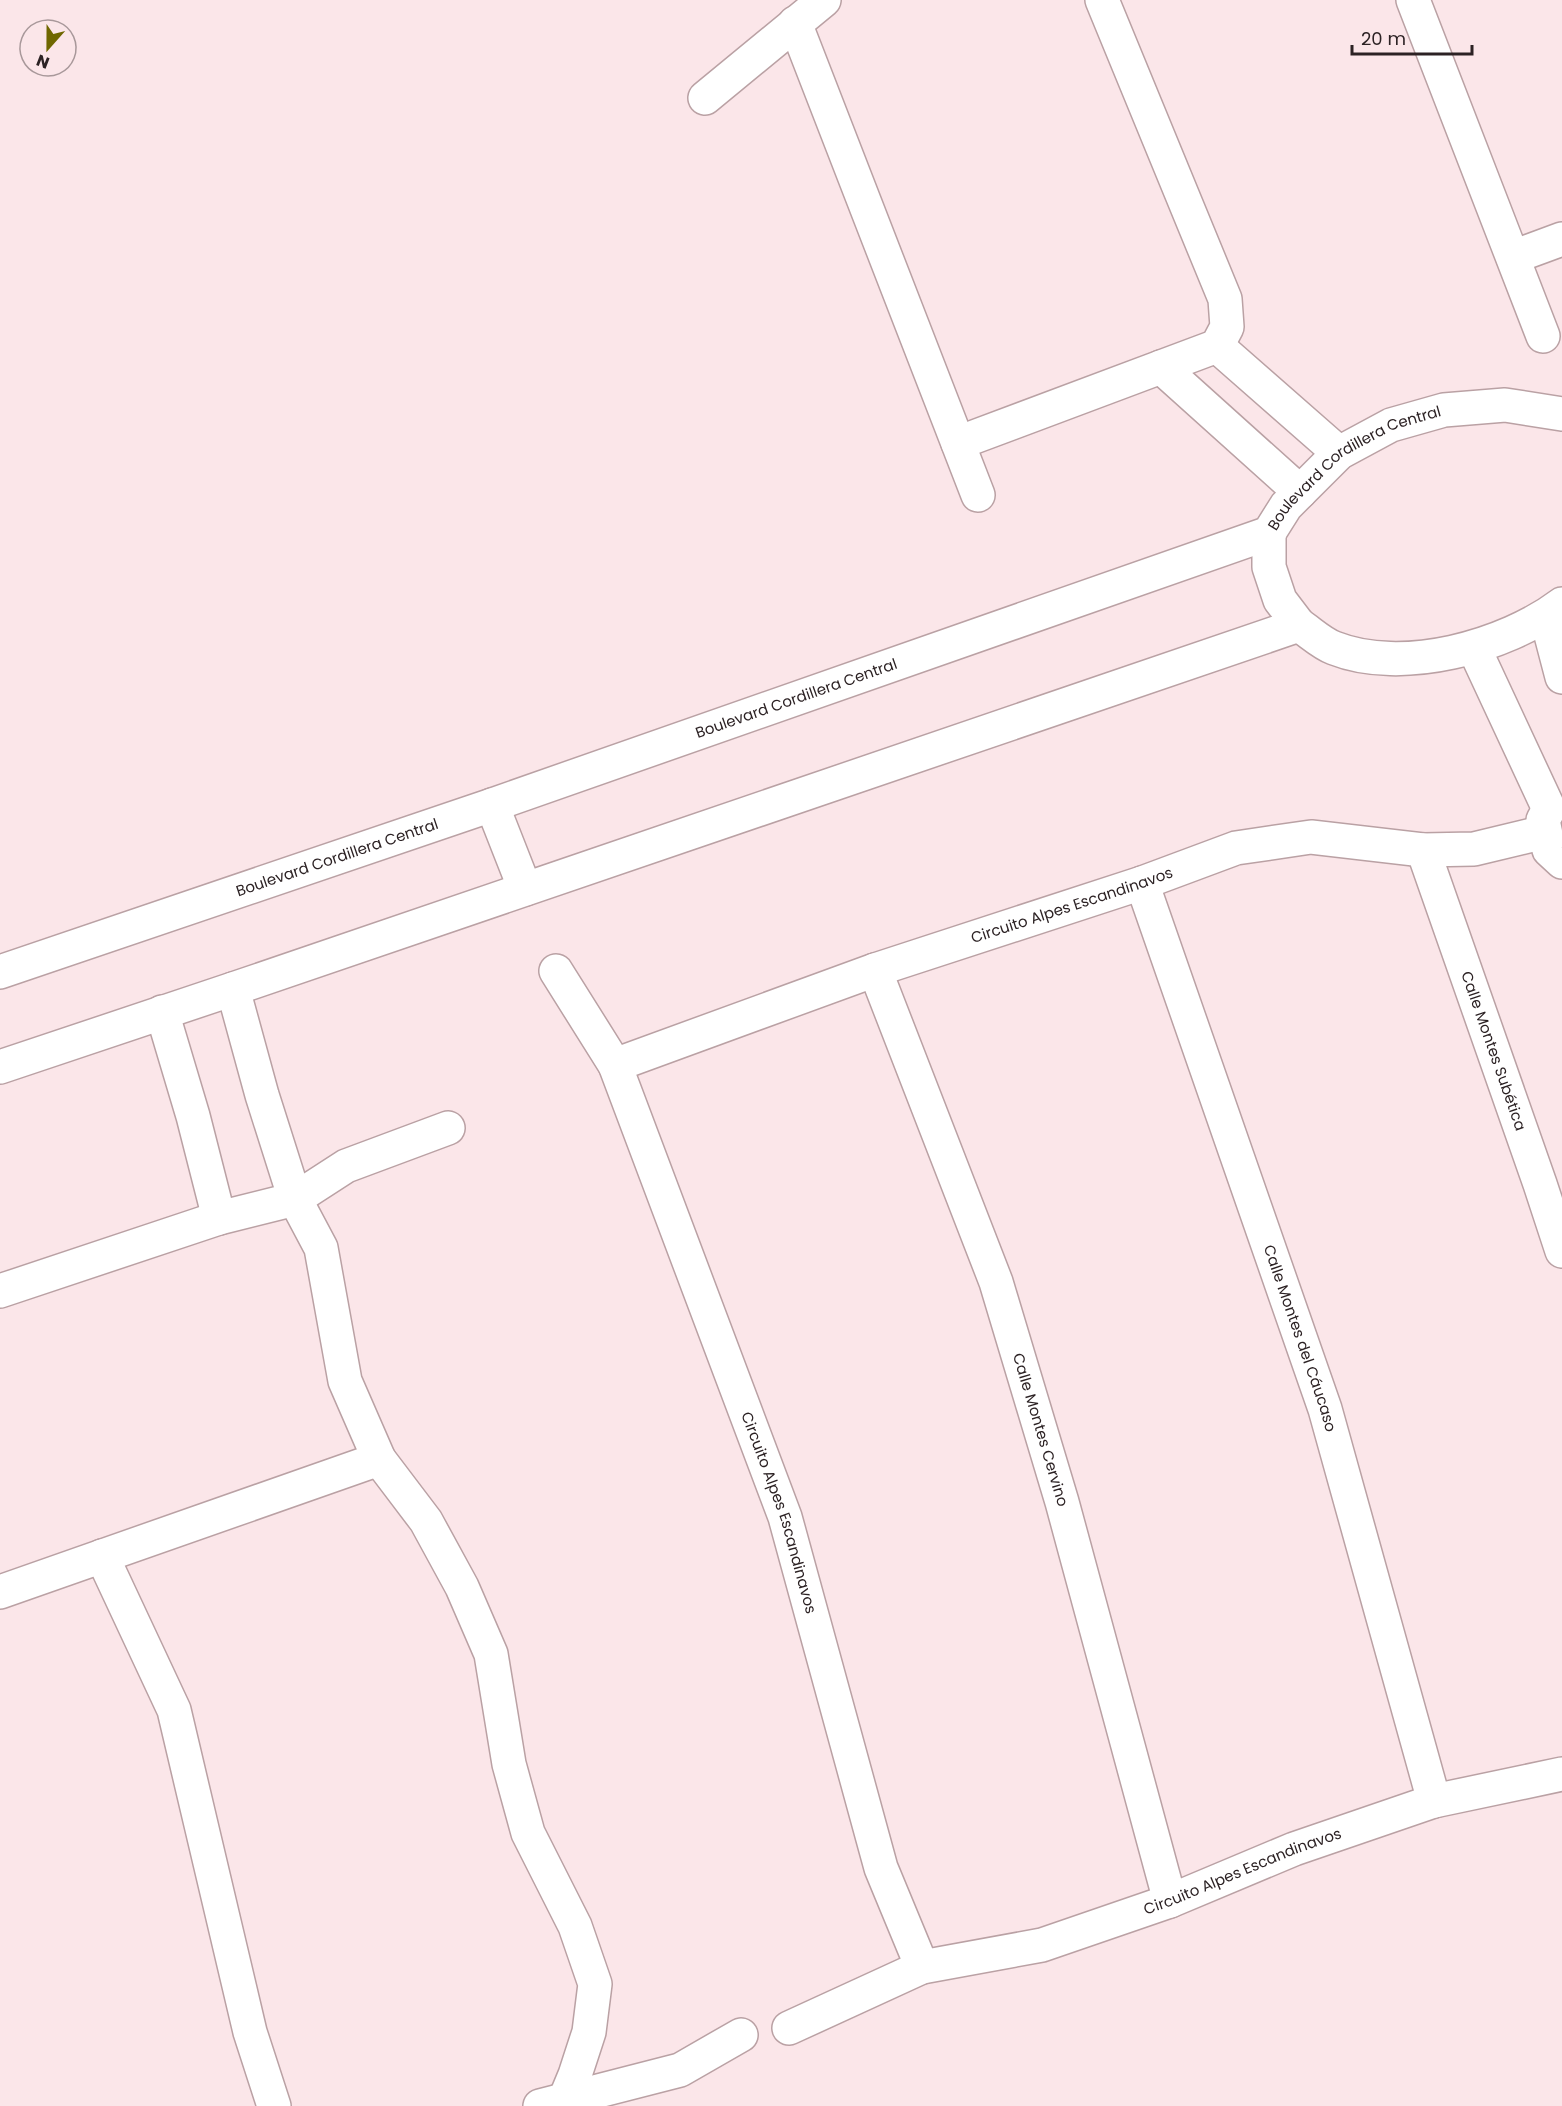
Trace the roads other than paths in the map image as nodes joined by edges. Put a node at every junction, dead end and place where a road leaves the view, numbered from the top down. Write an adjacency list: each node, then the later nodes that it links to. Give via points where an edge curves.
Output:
1 (824, 0): 4 (street)
2 (1102, 0): 9 (street, via 1225,299 1227,327)
3 (1413, 0): 7 (street)
4 (795, 23): 5 (street); 12 (street)
5 (705, 98)
6 (1562, 239): 7 (street)
7 (1514, 256): 8 (street)
8 (1543, 336)
9 (1217, 345): 10 (street); 13 (street)
10 (1161, 367): 12 (street); 14 (street)
11 (1562, 414): 13 (street, Boulevard Cordillera Central, via 1505,405 1444,410 1391,425)
12 (958, 443): 15 (street)
13 (1339, 453): 14 (street, Boulevard Cordillera Central)
14 (1300, 492): 16 (street, Boulevard Cordillera Central)
15 (978, 495)
16 (1269, 533): 18 (street, via 1269,567 1280,600); 21 (street, Boulevard Cordillera Central)
17 (1554, 610): 19 (street); 20 (street)
18 (1299, 625): 19 (street, via 1332,647 1368,657 1421,658); 26 (street)
19 (1474, 648): 22 (street)
20 (1562, 677)
21 (492, 805): 26 (street); 29 (street, Boulevard Cordillera Central)
22 (1552, 813): 23 (street, Circuito Alpes Escandinavos, via 1474,849); 24 (street, via 1549,850)
23 (1423, 850): 25 (street, Circuito Alpes Escandinavos, via 1311,837 1236,848); 35 (street, Calle Montes Subética)
24 (1562, 862)
25 (1142, 883): 27 (street, Circuito Alpes Escandinavos); 44 (street, Calle Montes del Cáucaso, via 1325,1409)
26 (525, 889): 30 (street)
27 (875, 970): 32 (street, Circuito Alpes Escandinavos); 45 (street, Calle Montes Cervino, via 996,1282 1062,1502)
28 (556, 971): 32 (street, Circuito Alpes Escandinavos)
29 (0, 972)
30 (233, 989): 31 (street); 36 (street)
31 (162, 1012): 33 (street); 37 (street)
32 (615, 1065): 46 (street, Circuito Alpes Escandinavos, via 785,1517 881,1868)
33 (0, 1067)
34 (448, 1128): 36 (street, via 346,1166)
35 (1551, 1180): 38 (street, Calle Montes Subética)
36 (295, 1199): 37 (street); 40 (street, via 321,1248 345,1381)
37 (219, 1218): 39 (street)
38 (1562, 1251)
39 (0, 1291)
40 (379, 1459): 41 (street); 49 (street, via 426,1521 462,1587 491,1654 509,1764 528,1833 575,1926 595,1984 589,2032 575,2075)
41 (102, 1557): 42 (street); 50 (street, via 174,1710 250,2031)
42 (0, 1592)
43 (1562, 1774): 44 (street, Circuito Alpes Escandinavos)
44 (1434, 1801): 45 (street, Circuito Alpes Escandinavos, via 1294,1849)
45 (1170, 1901): 46 (street, Circuito Alpes Escandinavos, via 1042,1945)
46 (922, 1967): 47 (street, Circuito Alpes Escandinavos)
47 (789, 2028)
48 (741, 2035): 49 (street, via 680,2070)
49 (552, 2102)
50 (274, 2106)

